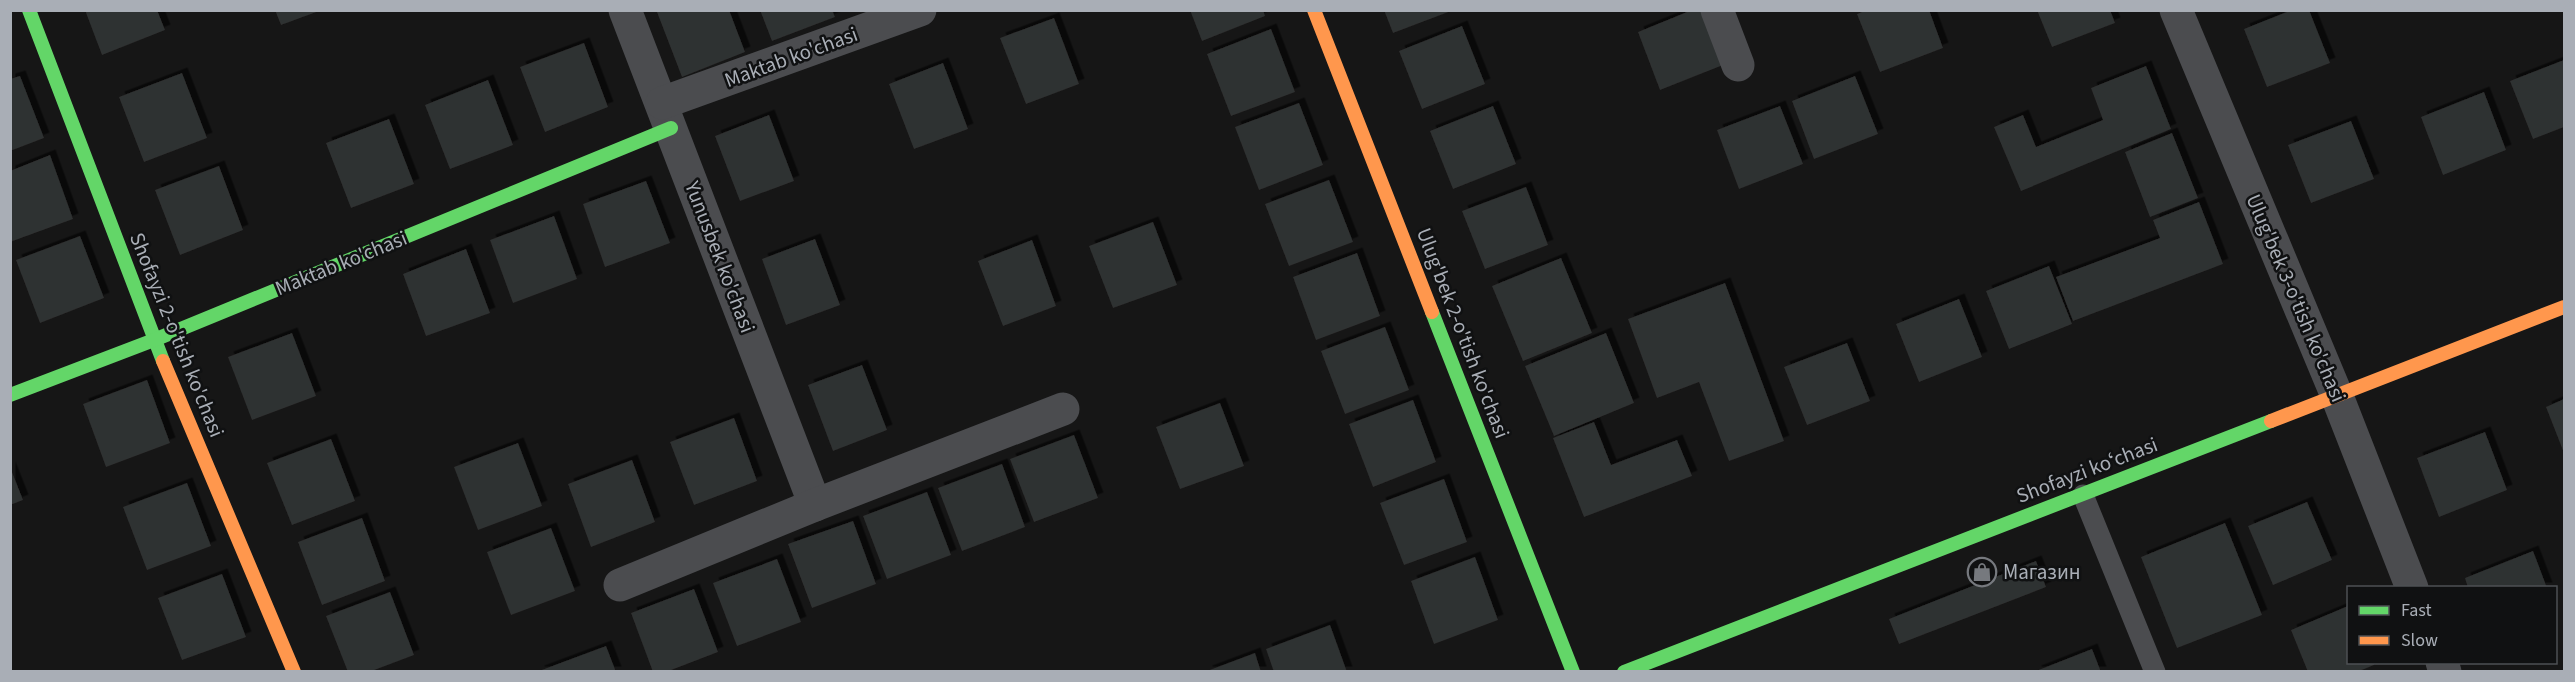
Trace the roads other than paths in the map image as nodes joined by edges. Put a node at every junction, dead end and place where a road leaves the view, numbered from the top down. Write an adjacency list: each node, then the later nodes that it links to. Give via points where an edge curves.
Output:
1 (29, 10): 10 (street, Shofayzi 2-o'tish ko'chasi)
2 (624, 10): 8 (street, Yunusbek ko'chasi)
3 (920, 10): 8 (street, Maktab ko'chasi)
4 (1314, 10): 19 (street, Ulug'bek 2-o'tish ko'chasi)
5 (1717, 10): 7 (street)
6 (2176, 10): 12 (street, Ulug'bek 3-o'tish ko'chasi)
7 (1738, 65)
8 (666, 116): 10 (street, Maktab ko'chasi); 15 (street, Yunusbek ko'chasi)
9 (2565, 307): 12 (street, Shofayzi koʻchasi)
10 (154, 340): 11 (street, Maktab ko'chasi); 18 (street, Shofayzi 2-o'tish ko'chasi)
11 (10, 394)
12 (2337, 396): 14 (street, Shofayzi koʻchasi); 17 (street, Ulug'bek 3-o'tish ko'chasi)
13 (1063, 409): 15 (street)
14 (2084, 495): 20 (street, Shofayzi koʻchasi); 21 (lane)
15 (815, 505): 16 (street)
16 (620, 585)
17 (2411, 586)
18 (294, 672)
19 (1573, 672)
20 (1624, 672)
21 (2155, 672)

